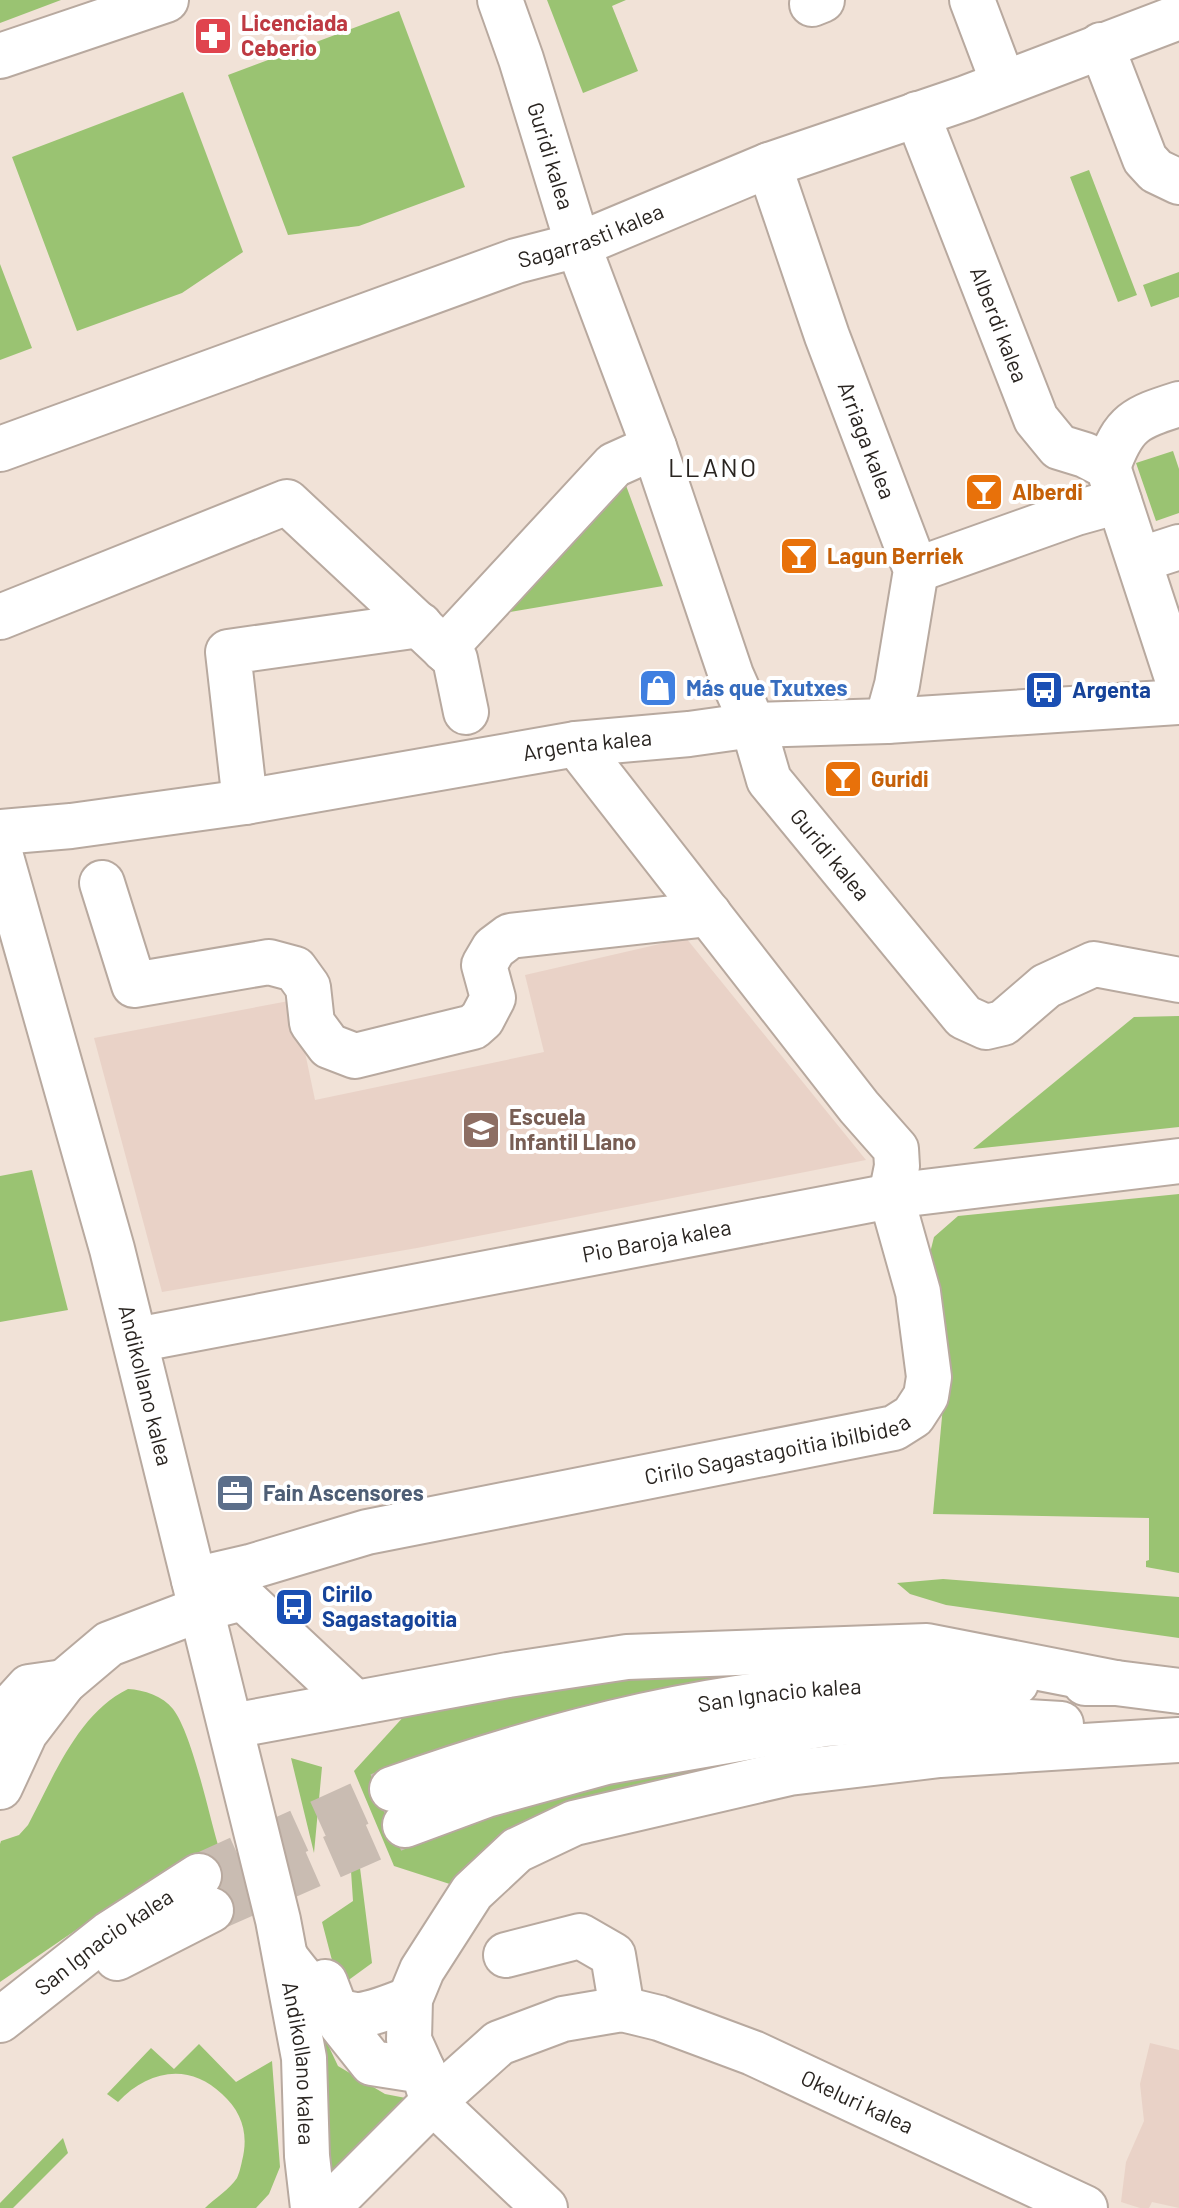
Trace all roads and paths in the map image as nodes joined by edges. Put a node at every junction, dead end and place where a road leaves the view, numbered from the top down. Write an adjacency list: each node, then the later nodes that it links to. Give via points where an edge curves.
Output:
1 (166, 0): 6 (street)
2 (500, 0): 11 (street, Guridi kalea)
3 (972, 0): 7 (street)
4 (1179, 17): 5 (street, Sagarrasti kalea)
5 (1101, 45): 7 (street, Sagarrasti kalea); 10 (street, via 1145,159)
6 (0, 56)
7 (1003, 82): 8 (street, Sagarrasti kalea)
8 (917, 114): 9 (street, Sagarrasti kalea); 15 (street, Alberdi kalea, via 1036,419 1059,447 1085,455)
9 (769, 165): 11 (street, Sagarrasti kalea); 17 (street, Arriaga kalea)
10 (1179, 182)
11 (578, 245): 13 (street, Guridi kalea); 14 (street, Sagarrasti kalea, via 516,261)
12 (1179, 404): 15 (street, via 1143,416 1119,437)
13 (654, 447): 19 (street, via 614,465); 20 (street, Guridi kalea)
14 (0, 449)
15 (1114, 484): 16 (street); 17 (street, via 1076,513)
16 (1159, 553): 21 (street)
17 (916, 570): 24 (street)
18 (0, 617): 19 (street, via 287,502)
19 (432, 637): 23 (street, via 455,659); 28 (street, via 228,652)
20 (731, 675): 25 (street, Guridi kalea); 26 (street, via 714,715)
21 (1179, 684)
22 (1179, 702): 24 (street, Argenta kalea)
23 (466, 712)
24 (887, 721): 25 (street, Argenta kalea)
25 (753, 725): 26 (street, Argenta kalea); 33 (street, Guridi kalea, via 769,780 964,1017 986,1027 1003,1023 1046,986 1094,964)
26 (689, 734): 27 (street, Argenta kalea)
27 (576, 744): 28 (street, Argenta kalea); 32 (street, Cirilo Sagastagoitia ibilbidea)
28 (245, 802): 29 (street, Argenta kalea)
29 (0, 832)
30 (0, 853): 36 (street, Andikollano kalea)
31 (102, 883): 32 (street, via 134,985 269,962 295,969 308,987 312,1023 329,1046 355,1056 473,1027 493,998 484,965 510,936)
32 (709, 914): 35 (street, Cirilo Sagastagoitia ibilbidea, via 896,1149)
33 (1179, 980)
34 (1179, 1161): 35 (street, Pio Baroja kalea)
35 (891, 1196): 36 (street, Pio Baroja kalea); 37 (street, Cirilo Sagastagoitia ibilbidea, via 918,1292 929,1377 926,1396 913,1416 894,1428 367,1532 250,1567)
36 (136, 1340): 37 (street, Andikollano kalea)
37 (197, 1594): 38 (street, via 109,1644); 41 (street, via 243,1598); 44 (street, Andikollano kalea)
38 (64, 1682): 42 (street, via 29,1687); 45 (street, via 25,1733)
39 (1116, 1683): 40 (street, San Ignacio kalea); 41 (street, via 927,1646 627,1657); 43 (street, San Ignacio kalea, via 914,1683 750,1696 578,1730 457,1766 398,1807 486,1795 606,1762 825,1724 978,1719)
40 (1179, 1691)
41 (355, 1703): 44 (street)
42 (0, 1719)
43 (1179, 1738): 49 (street, via 940,1755 789,1773 574,1823 517,1850 472,1892 422,1970)
44 (236, 1741): 47 (street, Andikollano kalea)
45 (0, 1787)
46 (205, 1893): 52 (street, San Ignacio kalea)
47 (282, 1939): 50 (street, via 307,1988); 54 (street, Andikollano kalea, via 304,2058)
48 (506, 1955): 51 (street, via 580,1936 613,1955)
49 (410, 1999): 50 (street, via 358,2015); 53 (street, via 409,2040)
50 (335, 2007): 53 (street, Andikollano kalea, via 341,2024 372,2063)
51 (622, 2009): 53 (street, Okeluri kalea, via 563,2019 499,2043); 57 (street, Okeluri kalea, via 753,2053)
52 (6, 2016)
53 (428, 2086): 55 (street, Okeluri kalea); 56 (street)
54 (313, 2208)
55 (327, 2208)
56 (545, 2208)
57 (1085, 2208)

